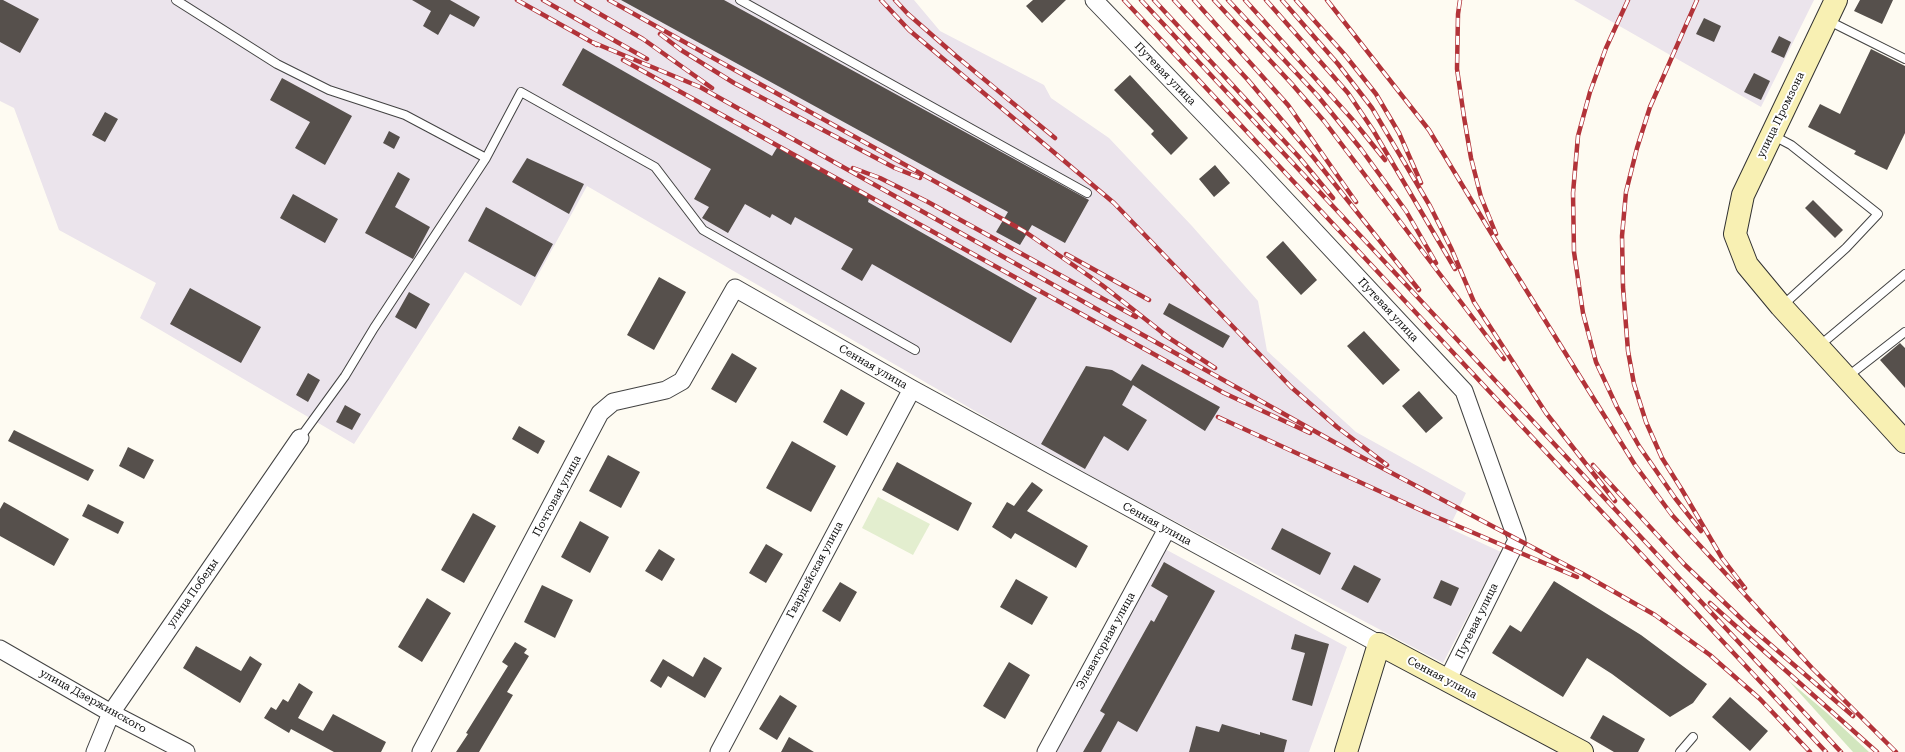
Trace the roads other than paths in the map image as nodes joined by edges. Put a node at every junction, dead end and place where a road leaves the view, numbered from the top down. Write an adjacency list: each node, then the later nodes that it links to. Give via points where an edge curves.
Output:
1 (176, 0): 8 (lane, via 277,64 329,90 405,115)
2 (740, 0): 9 (lane)
3 (1094, 0): 23 (street, Путевая улица, via 1251,163 1464,391 1517,540)
4 (1836, 0): 5 (main road, улица Промзона)
5 (1827, 20): 6 (lane); 7 (main road, улица Промзона)
6 (1905, 59)
7 (1771, 135): 12 (main road, улица Промзона, via 1743,195 1735,234 1747,265); 12 (lane, via 1791,145 1878,214 1846,248)
8 (486, 158): 15 (lane, via 521,92 655,167 703,230); 18 (lane, via 345,376)
9 (1086, 193)
10 (1905, 274): 14 (lane)
11 (735, 288): 17 (street, Сенная улица); 28 (street, Почтовая улица, via 682,381 666,390 613,402 600,413)
12 (1781, 306): 14 (main road)
13 (1905, 332): 16 (lane)
14 (1818, 347): 16 (main road)
15 (914, 350)
16 (1846, 377): 19 (main road)
17 (912, 389): 20 (street, Сенная улица); 29 (street, Гвардейская улица)
18 (300, 438): 24 (street, улица Победы)
19 (1905, 442)
20 (1167, 529): 21 (street, Сенная улица); 30 (street, Элеваторная улица)
21 (1379, 644): 23 (main road, Сенная улица); 31 (main road)
22 (0, 649): 24 (street, улица Дзержинского)
23 (1447, 681): 32 (main road, Сенная улица)
24 (111, 713): 26 (street, улица Победы); 27 (street, улица Дзержинского)
25 (1693, 737): 33 (lane)
26 (95, 752)
27 (186, 752)
28 (421, 752)
29 (719, 752)
30 (1046, 752)
31 (1346, 752)
32 (1582, 752)
33 (1680, 752)

